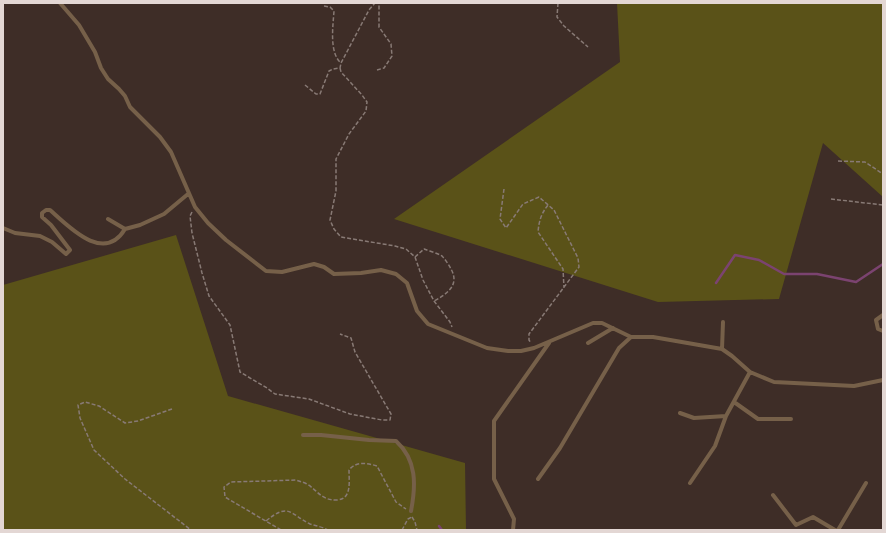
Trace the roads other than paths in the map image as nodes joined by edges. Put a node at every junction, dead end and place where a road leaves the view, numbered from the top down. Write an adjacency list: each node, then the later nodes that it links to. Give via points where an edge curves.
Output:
1 (60, 3): 2 (lane, via 79,25 108,79 119,88 130,107 171,152)
2 (188, 194): 5 (lane, via 164,214); 11 (lane, via 208,223 266,271 282,272 314,264 334,274 381,270 396,274 407,283 417,311 428,324 488,348 508,351 534,348)
3 (108, 219): 5 (lane)
4 (3, 228): 5 (lane, via 15,233 40,236 66,254 70,250 42,217 46,210 50,210 75,232 96,243 113,242)
5 (125, 229)
6 (883, 316): 9 (lane, via 876,320 878,329)
7 (723, 322): 13 (lane)
8 (613, 328): 10 (lane); 11 (lane, via 602,323 593,323); 12 (lane)
9 (883, 331)
10 (631, 337): 13 (lane, via 653,337); 21 (lane, via 619,348 560,448)
11 (549, 341): 26 (lane, via 494,421 494,479 514,519)
12 (588, 343)
13 (722, 349): 14 (lane)
14 (750, 372): 15 (lane, via 774,382 785,383 854,386); 16 (lane)
15 (883, 380)
16 (734, 402): 18 (lane); 19 (lane, via 758,419)
17 (680, 413): 18 (lane, via 694,418)
18 (726, 416): 22 (lane, via 715,446)
19 (791, 419)
20 (303, 435): 25 (lane, via 396,441 410,456 414,477)
21 (538, 479)
22 (690, 483)
23 (866, 483): 27 (lane)
24 (773, 495): 27 (lane, via 796,525 813,517)
25 (411, 511)
26 (513, 530)
27 (836, 530)

